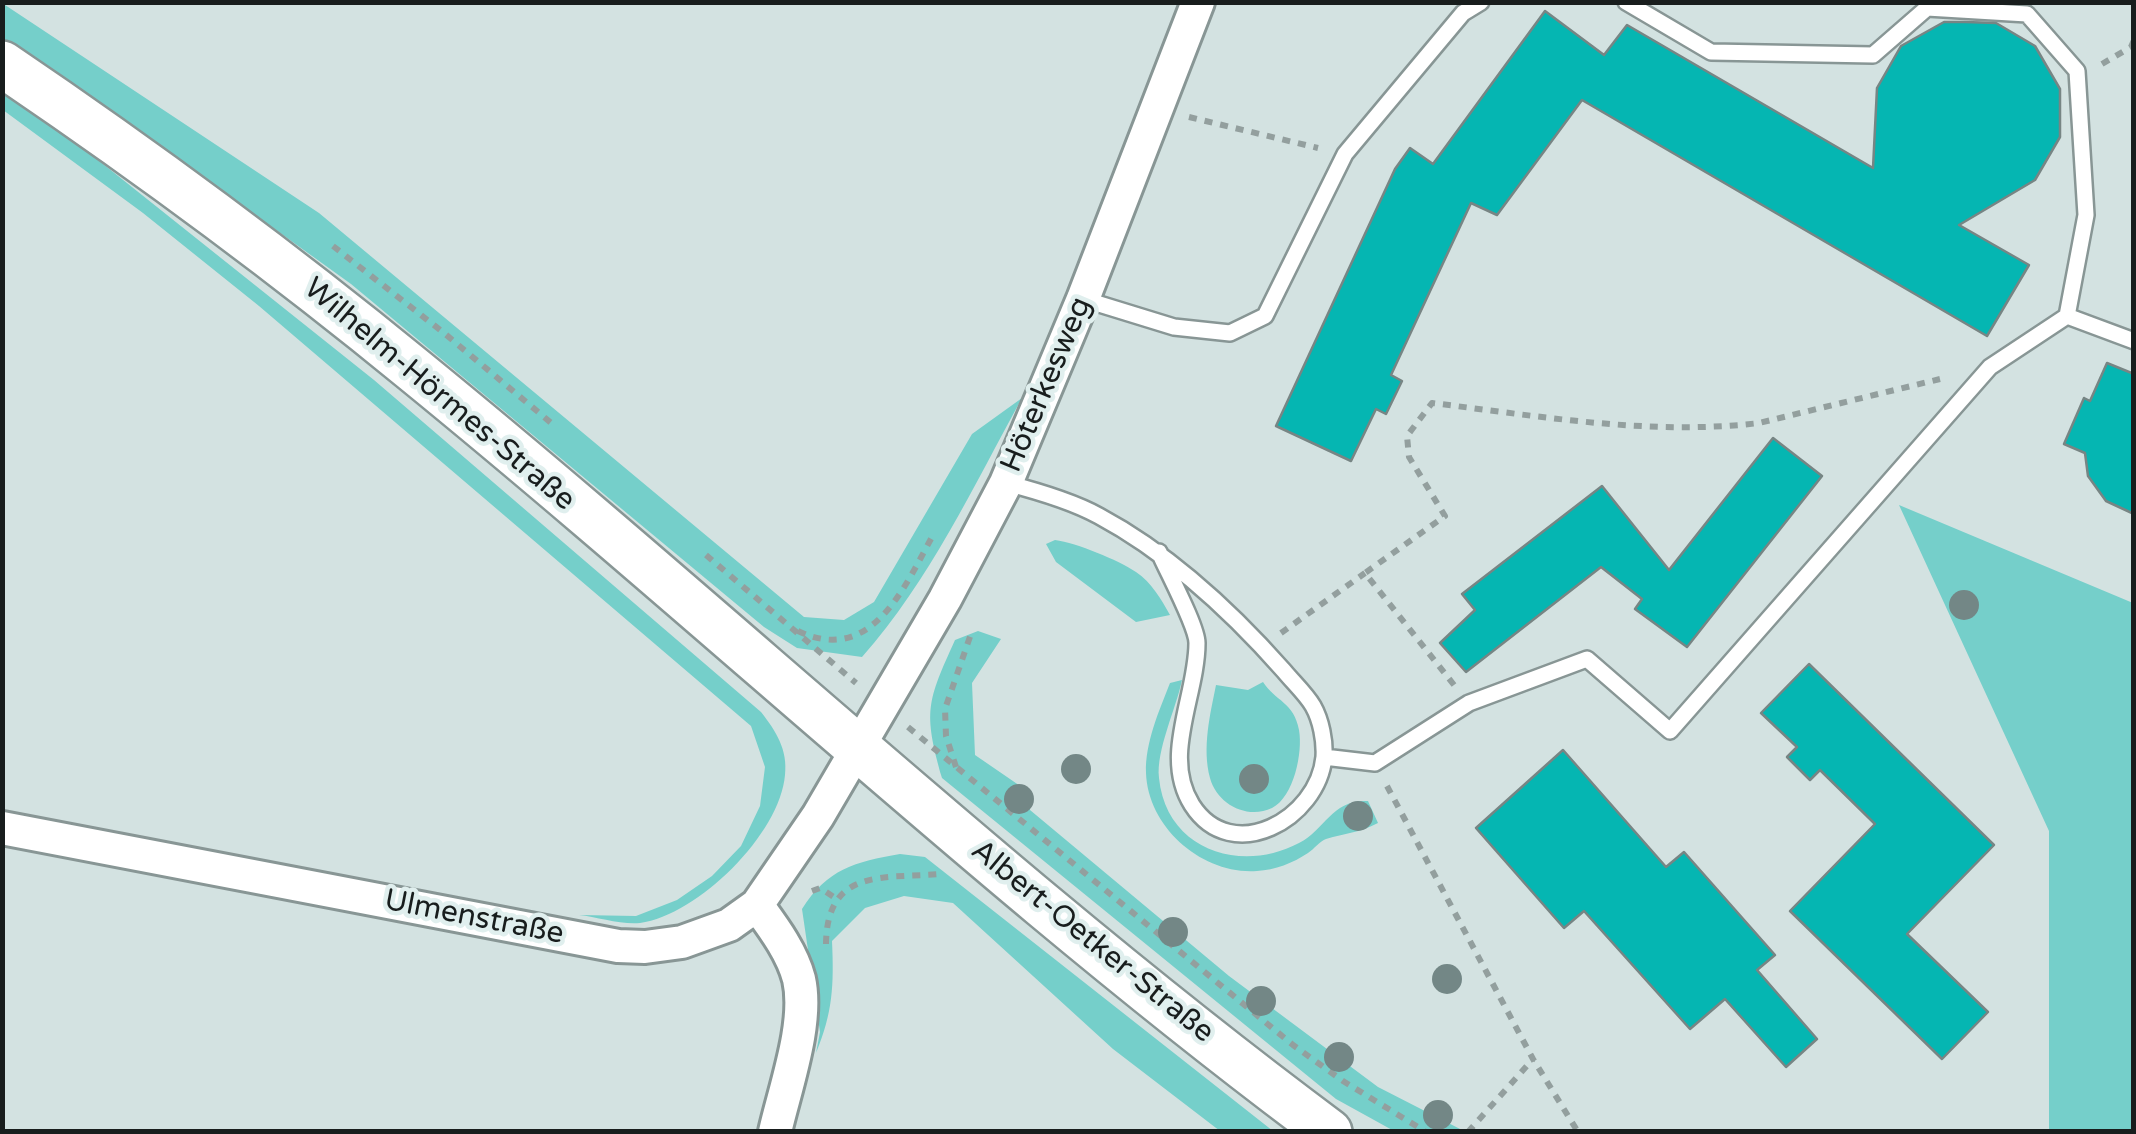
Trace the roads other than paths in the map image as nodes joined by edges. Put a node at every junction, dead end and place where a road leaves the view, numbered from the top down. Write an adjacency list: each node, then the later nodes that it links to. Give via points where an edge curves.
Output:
1 (1198, 2): 5 (street, Höterkesweg)
2 (1481, 2): 5 (lane, via 1462,13 1344,154 1264,316 1230,333 1174,326)
3 (1626, 2): 6 (lane, via 1711,52 1873,56 1926,8 2027,14 2077,72 2086,216)
4 (2, 64): 10 (street, Wilhelm-Hörmes-Straße, via 156,172 416,372)
5 (1083, 299): 8 (street, Höterkesweg)
6 (2066, 316): 7 (lane); 11 (lane, via 1990,367 1670,731 1586,658 1468,702 1375,763)
7 (2134, 341)
8 (1006, 483): 9 (lane, via 1097,514); 10 (street, Höterkesweg)
9 (1159, 552): 11 (lane, via 1218,603 1312,704); 11 (lane, via 1198,640 1179,756 1193,808 1212,826 1234,832 1282,825 1303,806)
10 (857, 750): 13 (street, Ulmenstraße); 15 (street, Albert-Oetker-Straße)
11 (1324, 757)
12 (2, 828): 13 (street, Ulmenstraße, via 618,946 695,938)
13 (758, 905): 14 (street, via 793,964 801,992)
14 (774, 1132)
15 (1329, 1132)

